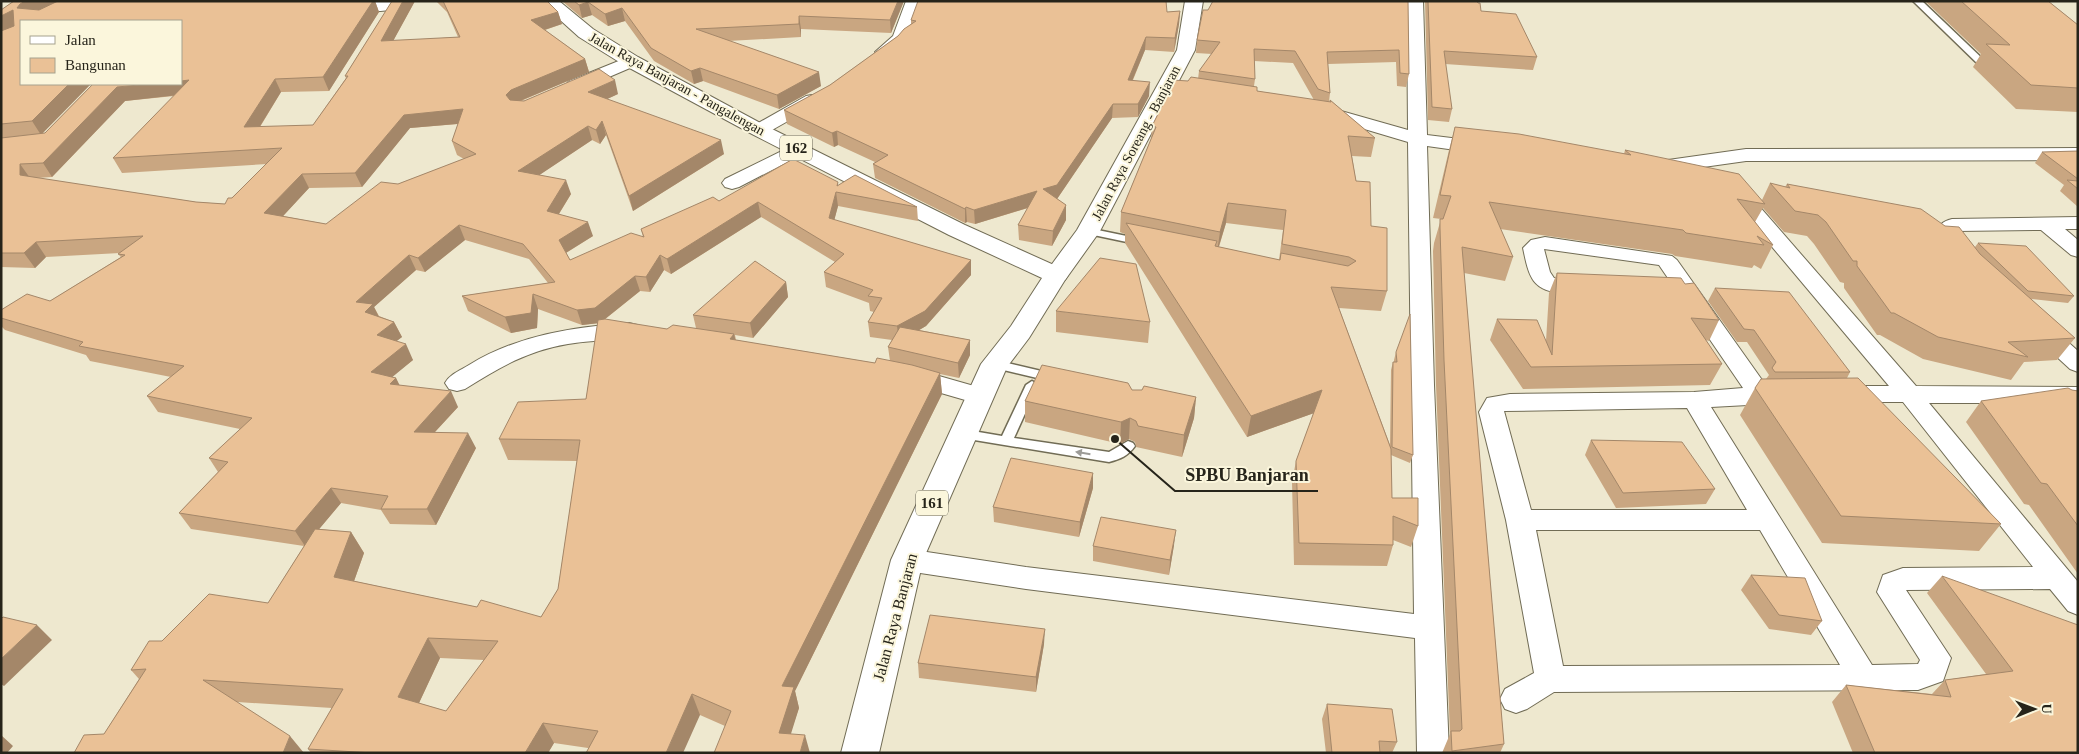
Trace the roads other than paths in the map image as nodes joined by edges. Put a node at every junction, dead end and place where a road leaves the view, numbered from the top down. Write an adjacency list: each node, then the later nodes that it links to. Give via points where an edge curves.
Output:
1 (320, 1): 7 (street, via 345,7)
2 (548, 1): 10 (main road, Jalan Raya Banjaran - Pangalengan / 162, via 586,33)
3 (914, 1): 9 (street, via 900,38)
4 (1194, 1): 25 (main road, Jalan Raya Soreang - Banjaran / 161, via 1177,87)
5 (1416, 1): 16 (street)
6 (1917, 1): 11 (lane)
7 (394, 3): 8 (street)
8 (383, 21)
9 (872, 60)
10 (631, 61): 12 (street); 15 (main road, Jalan Raya Banjaran - Pangalengan / 162)
11 (1984, 65)
12 (557, 93)
13 (825, 93): 15 (street)
14 (1305, 106): 16 (street)
15 (760, 130): 17 (main road, Jalan Raya Banjaran - Pangalengan / 162)
16 (1419, 139): 18 (street); 54 (street, via 1422,385)
17 (798, 149): 22 (street); 29 (main road, Jalan Raya Banjaran - Pangalengan / 162, via 957,230)
18 (1503, 150)
19 (2078, 154): 20 (street, via 1746,155)
20 (1709, 160): 21 (street, via 1679,167); 41 (street)
21 (1641, 165)
22 (732, 183)
23 (2045, 223): 24 (street); 27 (street); 28 (street, via 1952,225 1947,235)
24 (2078, 223)
25 (1088, 231): 26 (lane); 29 (main road, Jalan Raya Soreang - Banjaran / 161)
26 (1157, 246)
27 (2078, 251)
28 (1976, 269)
29 (1056, 275): 36 (main road, Jalan Raya Banjaran / 161)
30 (1602, 287): 32 (street, via 1546,283 1538,276 1532,248 1545,243 1665,260)
31 (1658, 289): 32 (street)
32 (1687, 290): 42 (street)
33 (2026, 316): 35 (street)
34 (651, 332): 40 (street, via 632,329 553,340 510,352)
35 (2077, 363)
36 (996, 364): 38 (lane); 44 (main road, Jalan Raya Banjaran / 161)
37 (889, 372): 44 (street, via 918,377)
38 (1037, 374): 39 (lane); 47 (lane)
39 (1066, 380)
40 (457, 383)
41 (1909, 394): 42 (street); 43 (street); 52 (street)
42 (1760, 395): 45 (street)
43 (2078, 395)
44 (979, 396): 46 (main road, Jalan Raya Banjaran / 161)
45 (1694, 400): 49 (street, via 1496,404 1491,412); 50 (street)
46 (961, 434): 47 (lane); 51 (main road, Jalan Raya Banjaran / 161)
47 (1006, 441): 48 (lane, one-way to 47, via 1119,454 1109,456)
48 (1128, 446)
49 (1520, 520): 50 (street); 56 (street)
50 (1767, 520): 55 (street)
51 (907, 560): 54 (street, via 1026,578); 58 (main road, Jalan Raya Banjaran / 161)
52 (2057, 578): 53 (street); 55 (street, via 1902,579 1893,583 1891,592 1936,658 1932,672 1918,677)
53 (2078, 603)
54 (1430, 628): 59 (street)
55 (1864, 678): 56 (street)
56 (1550, 679): 57 (street)
57 (1516, 700)
58 (860, 753)
59 (1433, 753)

